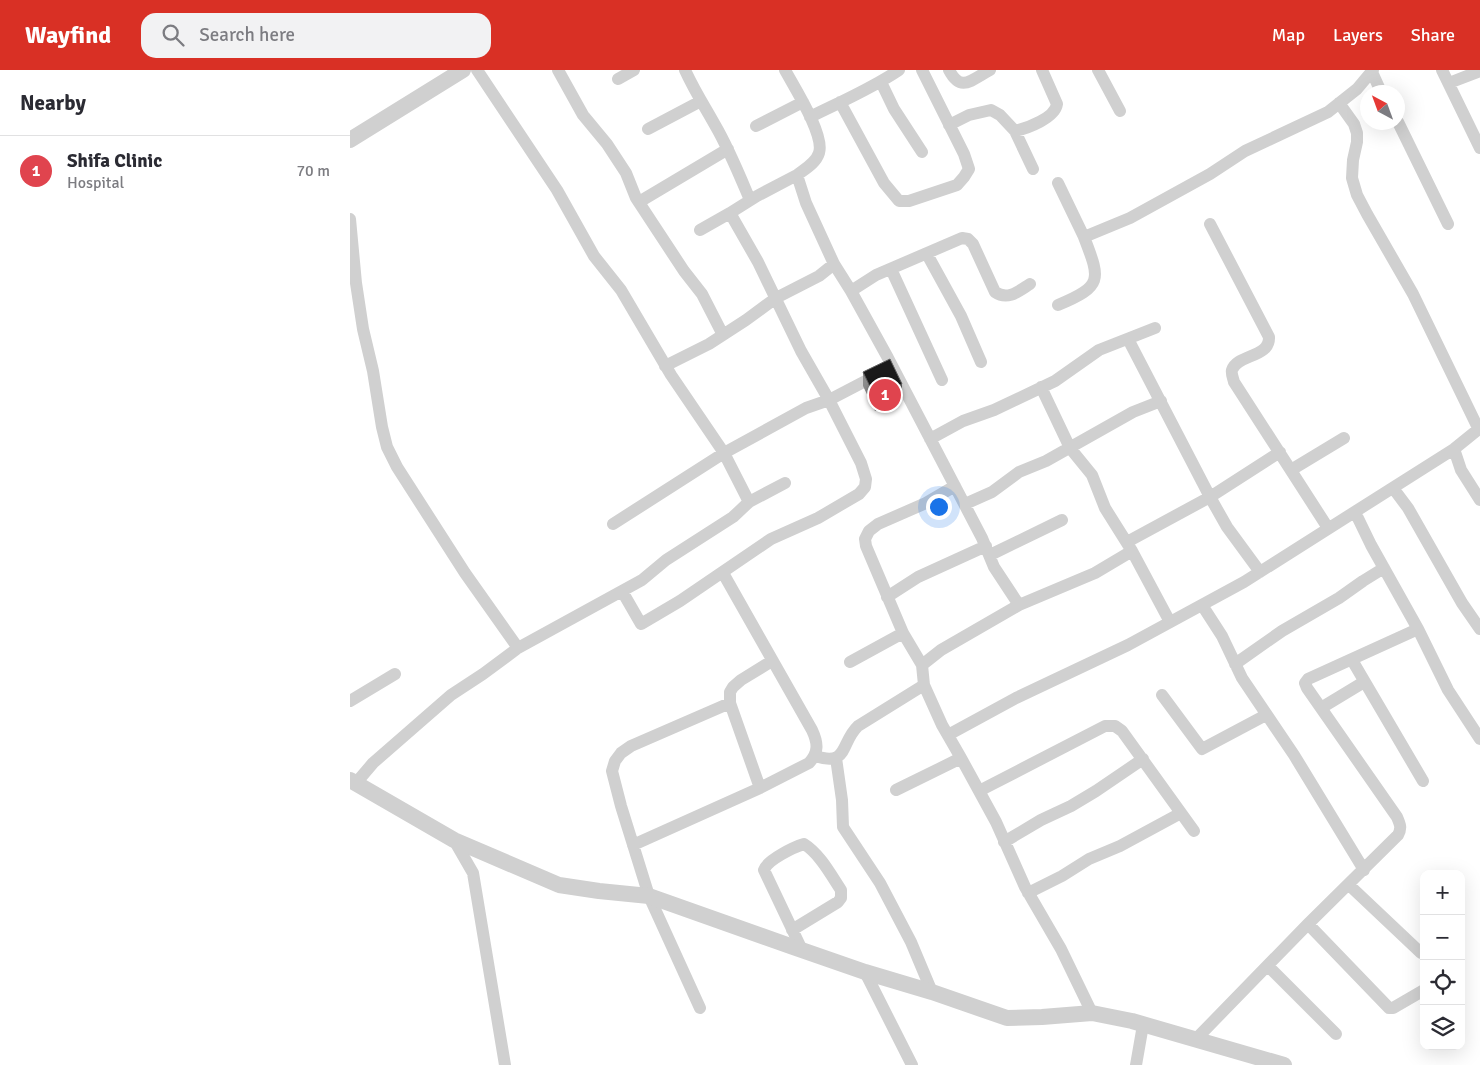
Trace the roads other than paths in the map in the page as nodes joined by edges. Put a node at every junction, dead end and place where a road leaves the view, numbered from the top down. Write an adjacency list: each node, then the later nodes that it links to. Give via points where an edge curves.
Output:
1 (463, 70): 31 (street)
2 (477, 70): 57 (street, via 557,190 594,256 621,290)
3 (558, 70): 39 (street, via 583,115 626,173)
4 (634, 70): 16 (street)
5 (685, 70): 20 (street)
6 (786, 70): 21 (street)
7 (899, 70): 17 (street)
8 (922, 70): 26 (street)
9 (949, 70): 10 (street, via 954,80 960,83)
10 (990, 70)
11 (1042, 70): 30 (street, via 1055,98 1056,110 1028,128)
12 (1098, 70): 24 (street)
13 (1442, 70): 18 (street)
14 (1373, 71): 19 (street); 23 (street)
15 (1480, 71): 18 (street)
16 (618, 80)
17 (881, 82): 22 (street); 34 (street)
18 (1449, 83): 32 (street)
19 (1378, 85)
20 (701, 101): 28 (street); 33 (street)
21 (803, 102): 25 (street); 27 (street)
22 (840, 102): 25 (street); 26 (street, via 884,183 899,201 909,201 957,185 964,177 969,169)
23 (1339, 103): 45 (street, via 1328,112 1245,151 1130,218); 63 (street, via 1357,133 1352,178 1357,195 1413,294)
24 (1120, 111)
25 (810, 117): 36 (street, via 819,138 819,155)
26 (949, 124): 30 (street, via 991,110)
27 (756, 126)
28 (648, 129)
29 (1402, 130): 43 (street)
30 (1015, 131): 35 (street)
31 (350, 140)
32 (1480, 148)
33 (728, 149): 38 (street); 39 (street)
34 (922, 152)
35 (1033, 169)
36 (797, 175): 38 (street); 47 (street)
37 (1058, 184): 45 (street)
38 (750, 200): 40 (street)
39 (639, 202): 54 (street, via 702,294)
40 (730, 213): 44 (street); 51 (street)
41 (350, 220): 95 (street, via 363,329 387,447 465,573)
42 (1210, 224): 68 (street, via 1269,337 1266,348 1234,367 1234,382)
43 (1448, 224)
44 (700, 230)
45 (1084, 237): 52 (street, via 1094,263 1094,285)
46 (927, 254): 48 (street); 49 (street, via 962,238 968,239 1000,296 1006,297); 56 (street)
47 (834, 264): 50 (street); 51 (street, via 819,276)
48 (891, 269): 50 (street); 59 (street)
49 (1030, 284)
50 (851, 291): 58 (street)
51 (776, 298): 54 (street); 61 (street)
52 (1058, 305)
53 (1155, 328): 55 (street)
54 (723, 335): 57 (street)
55 (1128, 339): 60 (street, via 1099,350); 62 (street)
56 (981, 362)
57 (665, 366): 69 (street)
58 (893, 367): 61 (street); 65 (street)
59 (942, 380)
60 (1041, 387): 65 (street); 66 (street)
61 (829, 400): 69 (street, via 806,408); 86 (street, via 861,463 865,487 859,494 818,518 771,539)
62 (1161, 401): 66 (street, via 1133,412); 74 (street)
63 (1479, 428): 67 (street)
64 (1344, 438): 70 (street)
65 (930, 439): 72 (street)
66 (1070, 448): 77 (street, via 1019,472 992,492); 82 (street, via 1092,475 1105,508)
67 (1454, 449): 73 (street); 75 (street, via 1461,470)
68 (1280, 452): 70 (street); 74 (street)
69 (724, 453): 76 (street); 80 (street)
70 (1291, 470): 81 (street)
71 (785, 484): 76 (street)
72 (955, 486): 77 (street); 88 (street, via 869,531 866,546)
73 (1393, 488): 78 (street); 93 (street)
74 (1210, 497): 82 (street); 85 (street)
75 (1480, 500)
76 (749, 502): 87 (street)
77 (965, 504): 83 (street)
78 (1355, 512): 81 (street); 84 (street)
79 (1062, 520): 83 (street)
80 (613, 524)
81 (1328, 528): 85 (street)
82 (1130, 547): 89 (street, via 1095,572); 91 (street)
83 (988, 551): 88 (street, via 918,577); 89 (street, via 994,567)
84 (1384, 568): 92 (street); 99 (street)
85 (1260, 572): 90 (street)
86 (723, 573): 87 (street, via 641,624); 97 (street)
87 (622, 591): 95 (street)
88 (887, 597): 94 (street)
89 (1019, 605): 100 (street)
90 (1202, 605): 91 (street); 99 (street)
91 (1170, 622): 109 (street, via 1128,646 1016,698)
92 (1418, 629): 96 (street); 110 (street, via 1448,690)
93 (1480, 630)
94 (903, 633): 98 (street); 100 (street)
95 (518, 648): 115 (street, via 452,695)
96 (1352, 660): 102 (street); 107 (street, via 1305,683)
97 (772, 661): 106 (street, via 734,687 730,692); 111 (street, via 817,740)
98 (850, 662)
99 (1235, 664): 108 (street)
100 (922, 665): 103 (street)
101 (395, 674): 105 (street)
102 (1364, 682): 107 (street); 116 (street)
103 (924, 685): 109 (street); 112 (street, via 858,726)
104 (1162, 695): 108 (street, via 1202,749)
105 (350, 701)
106 (730, 703): 117 (street); 124 (street, via 630,746 614,761 612,770)
107 (1321, 708): 125 (street, via 1400,824 1398,835)
108 (1266, 715): 125 (street)
109 (948, 736): 113 (street)
110 (1480, 739)
111 (815, 756): 112 (street, via 828,760); 117 (street, via 809,763)
112 (836, 758): 135 (street, via 843,826 880,883 911,942)
113 (961, 758): 118 (street); 119 (street)
114 (1143, 759): 119 (street, via 1122,730 1116,726 1105,726); 120 (street); 123 (street, via 1080,801)
115 (353, 781): 122 (street)
116 (1423, 781)
117 (760, 788): 124 (street)
118 (896, 790)
119 (979, 791): 123 (street)
120 (1181, 813): 121 (street); 127 (street)
121 (1194, 831)
122 (454, 840): 128 (street, via 559,885); 142 (street, via 474,873)
123 (1004, 842): 127 (street)
124 (633, 845): 128 (street)
125 (1364, 870): 126 (street)
126 (1349, 885): 129 (street); 132 (street)
127 (1028, 892): 138 (street)
128 (649, 896): 131 (street); 137 (street)
129 (1308, 924): 133 (street); 136 (street, via 1389,1008)
130 (792, 930): 130 (street, via 764,870 768,863 804,844 824,864 842,894 838,902); 131 (street)
131 (802, 950): 134 (street)
132 (1420, 952)
133 (1268, 966): 140 (street); 141 (street)
134 (865, 972): 135 (street); 143 (street)
135 (932, 992): 138 (street, via 1006,1018)
136 (1420, 992)
137 (700, 1008)
138 (1092, 1012): 139 (street)
139 (1143, 1025): 141 (street); 144 (street)
140 (1336, 1034)
141 (1196, 1039): 145 (street)
142 (505, 1065)
143 (912, 1065)
144 (1136, 1065)
145 (1284, 1065)

